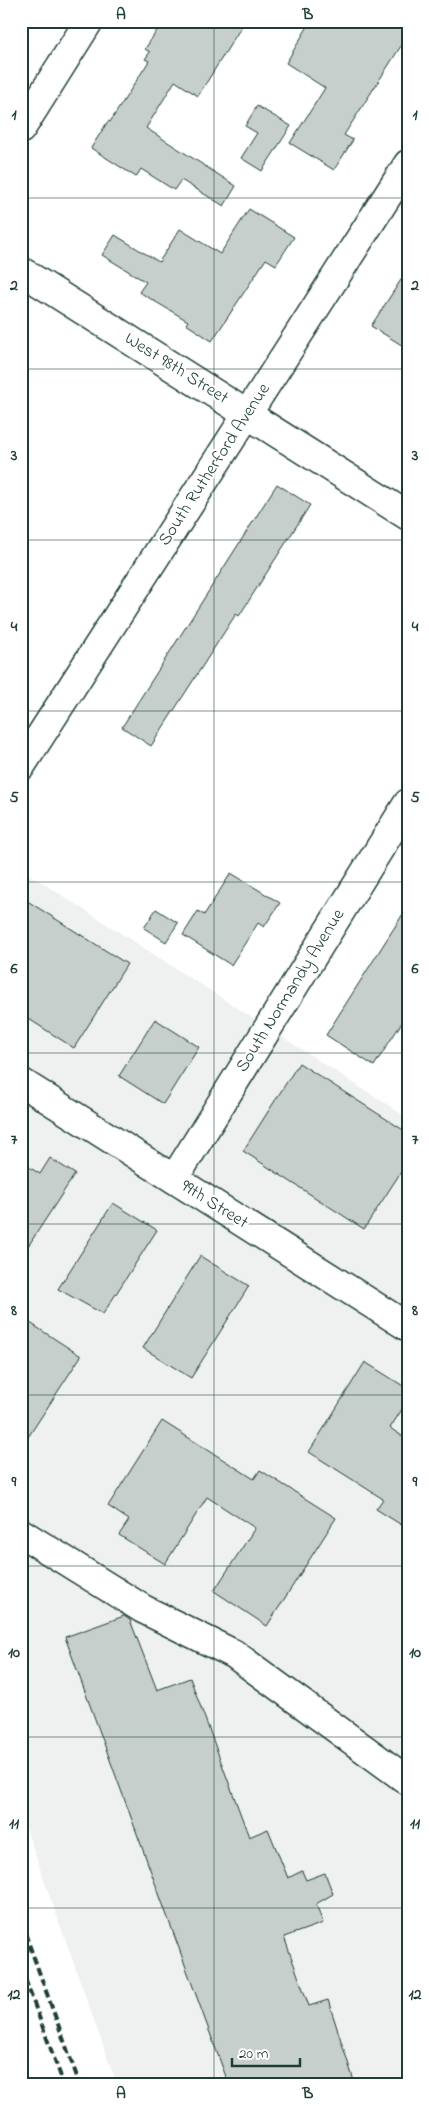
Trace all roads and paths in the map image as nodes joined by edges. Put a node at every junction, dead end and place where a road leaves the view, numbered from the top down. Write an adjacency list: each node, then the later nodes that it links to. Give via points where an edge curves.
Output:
1 (89, 21): 2 (street)
2 (21, 129)
3 (408, 164): 5 (street, South Rutherford Avenue)
4 (21, 271): 5 (street, West 98th Street)
5 (248, 414): 6 (street, West 98th Street); 7 (street, South Rutherford Avenue)
6 (408, 516)
7 (21, 766)
8 (408, 802): 10 (street, South Normandy Avenue)
9 (21, 1082): 10 (street, 99th Street)
10 (174, 1179): 11 (street, 99th Street)
11 (408, 1328)
12 (21, 1533): 13 (street, via 143,1609 234,1654)
13 (408, 1781)

